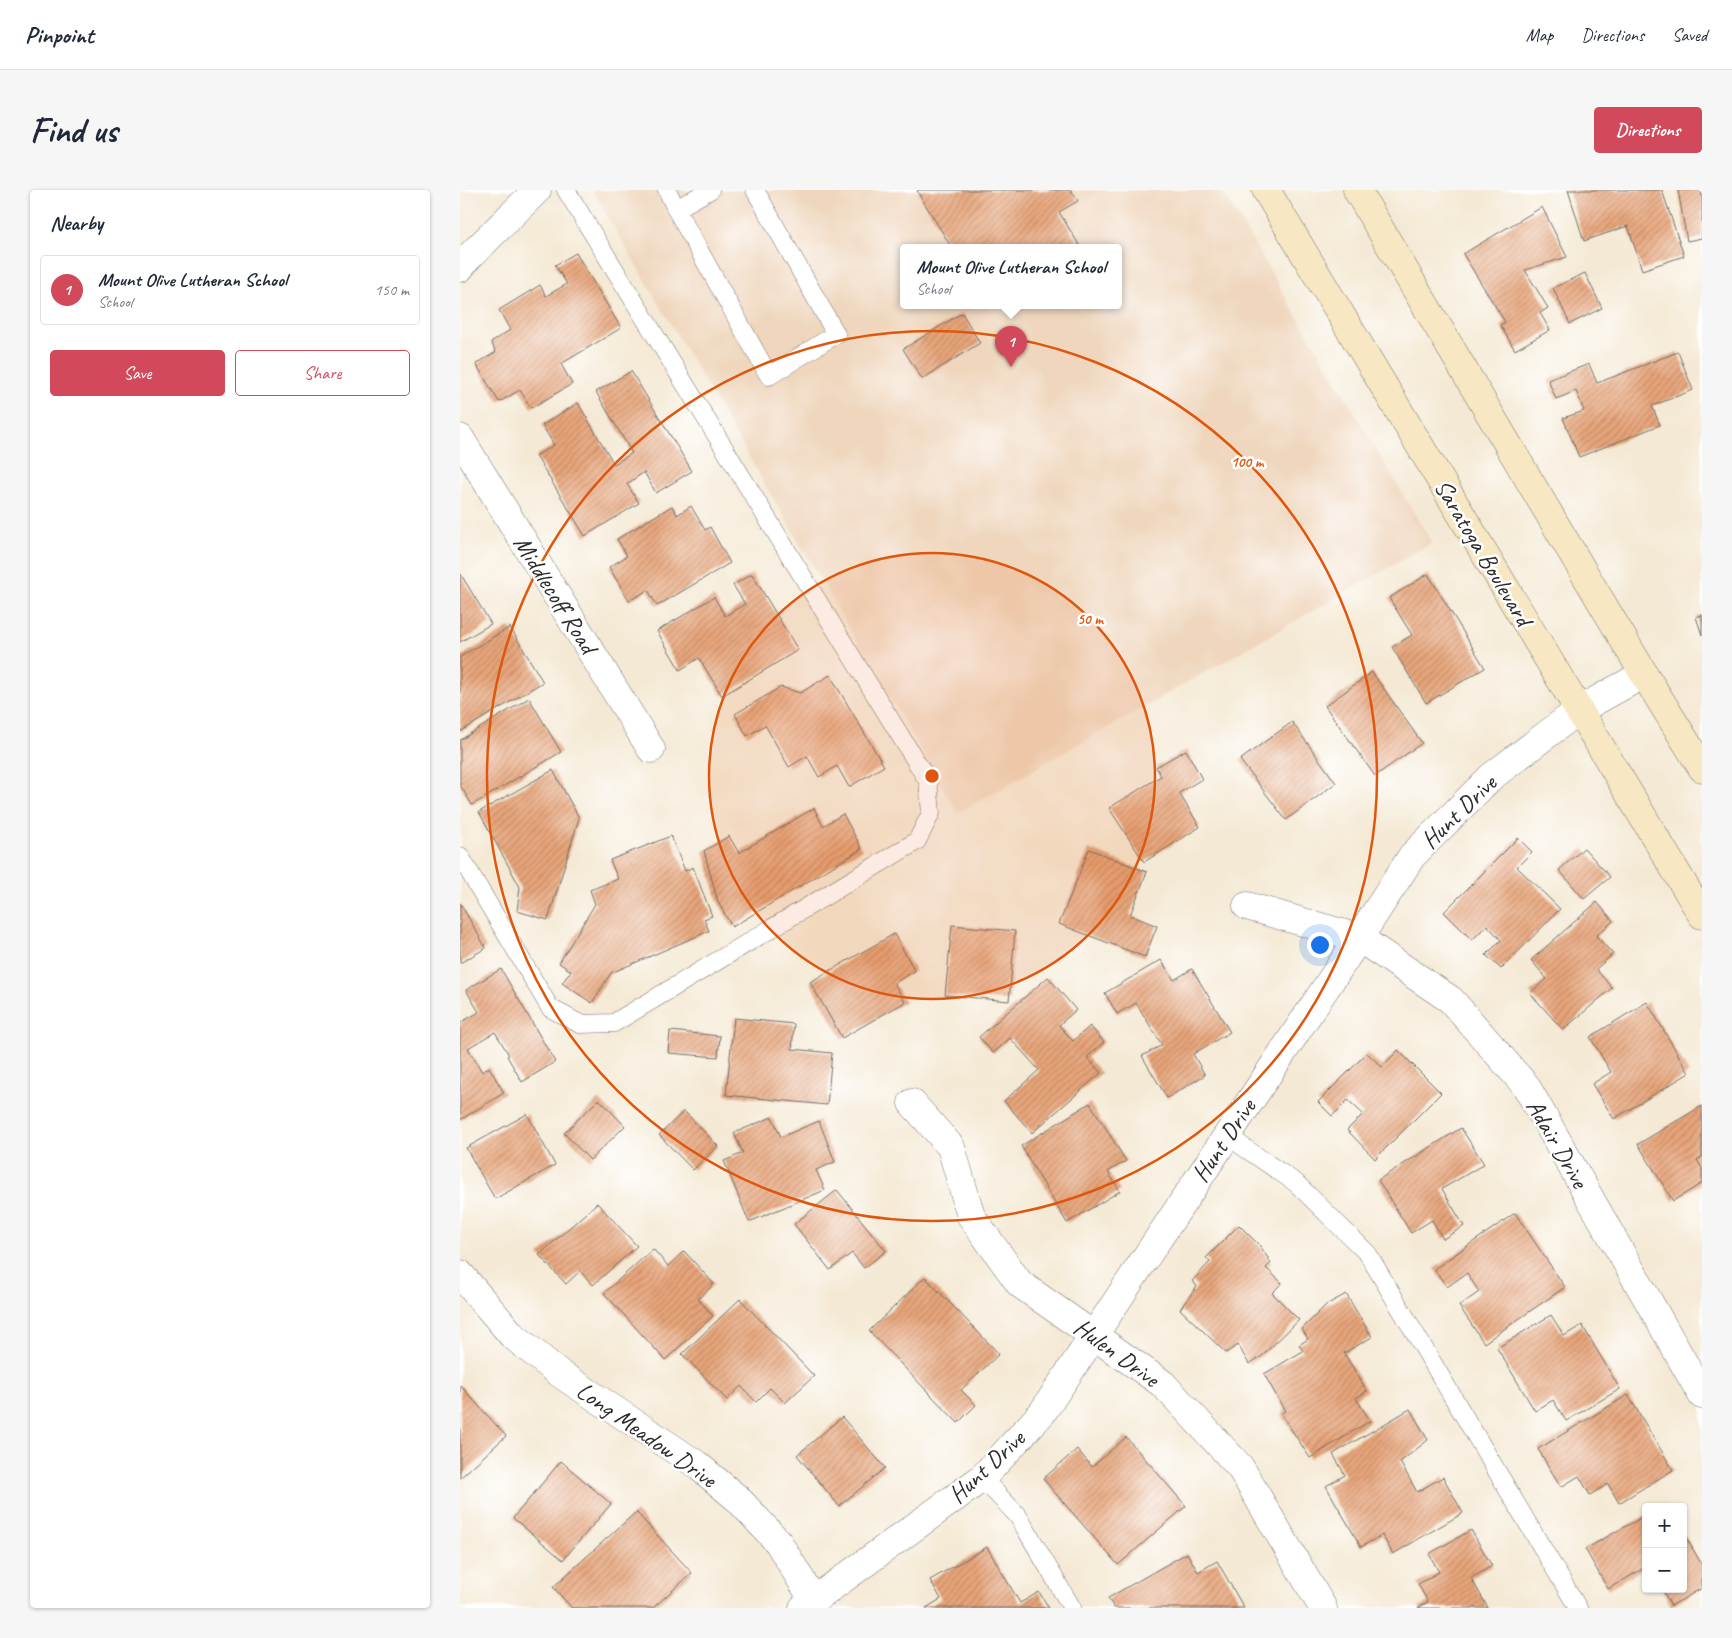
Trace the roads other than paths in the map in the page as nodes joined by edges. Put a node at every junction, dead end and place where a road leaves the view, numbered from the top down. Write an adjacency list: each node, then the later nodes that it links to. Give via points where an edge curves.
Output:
1 (537, 190): 9 (street)
2 (566, 190): 15 (lane, via 928,781 931,813 917,840 614,1023 580,1024 550,1008)
3 (667, 190): 8 (lane)
4 (710, 190): 8 (lane)
5 (755, 190): 8 (lane, via 836,334 769,376)
6 (1266, 190): 12 (main road, Saratoga Boulevard)
7 (1357, 190): 11 (main road)
8 (676, 209)
9 (460, 268)
10 (460, 438): 13 (street, Middlecoff Road)
11 (1644, 674): 12 (street, Hunt Drive); 14 (main road)
12 (1579, 710): 17 (main road, Saratoga Boulevard); 18 (street, Hunt Drive, via 1491,777 1412,856)
13 (652, 749)
14 (1702, 768)
15 (460, 856)
16 (1247, 906): 18 (street, Adair Drive)
17 (1702, 915)
18 (1359, 938): 20 (street, Hunt Drive); 23 (street, Adair Drive, via 1451,1000 1526,1086)
19 (912, 1103): 22 (street, Hulen Drive, via 951,1147 971,1216 1020,1284)
20 (1226, 1135): 22 (street, Hunt Drive); 28 (lane, via 1296,1183 1368,1254)
21 (460, 1274): 25 (street, Long Meadow Drive, via 512,1335 559,1373 696,1464 738,1498 778,1542)
22 (1094, 1336): 24 (street, Hunt Drive, via 1042,1413); 27 (street, Hulen Drive, via 1163,1384 1240,1467)
23 (1702, 1395)
24 (982, 1478): 25 (street, Hunt Drive); 26 (lane, via 1018,1516)
25 (812, 1606)
26 (1072, 1608)
27 (1323, 1608)
28 (1578, 1608)

